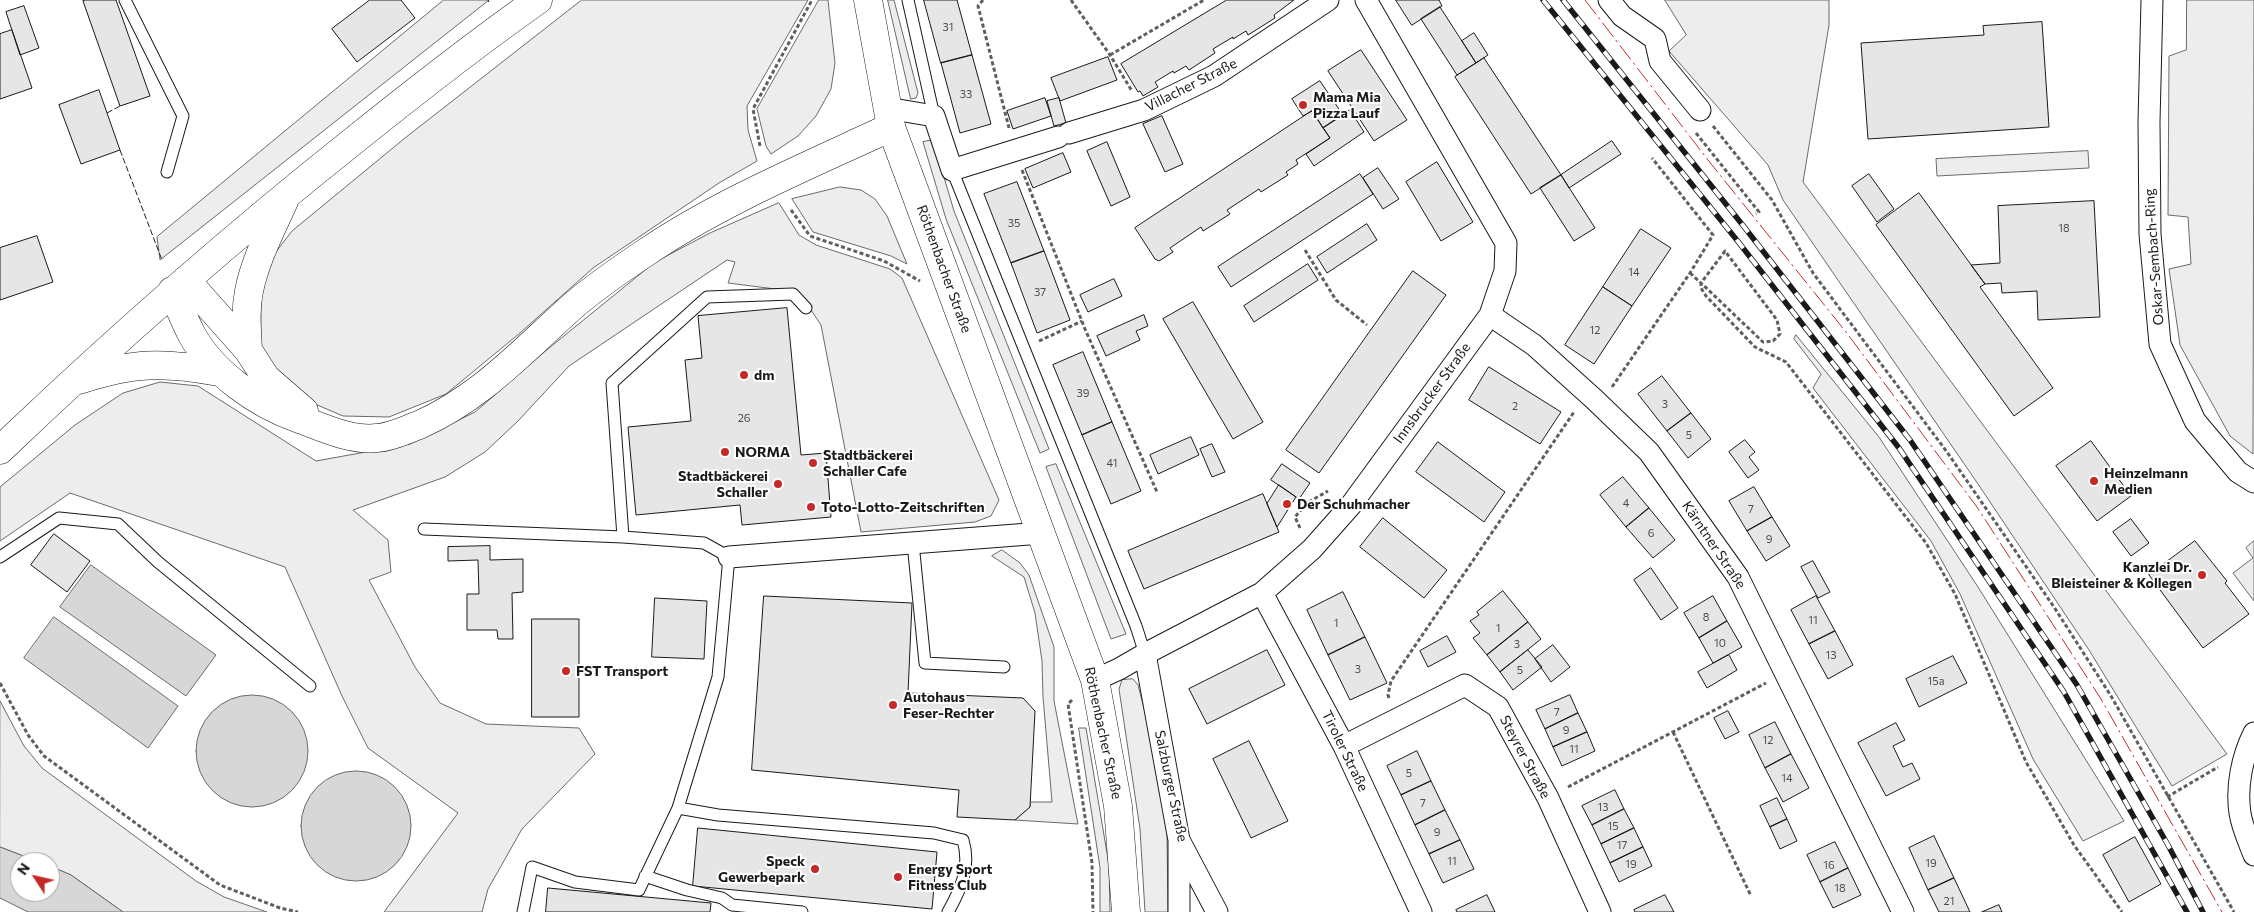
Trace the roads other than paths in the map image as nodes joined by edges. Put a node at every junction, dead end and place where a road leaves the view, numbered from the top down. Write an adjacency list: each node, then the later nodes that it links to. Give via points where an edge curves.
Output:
1 (125, 0): 13 (lane, via 183,116)
2 (538, 0): 14 (main road, via 403,100)
3 (868, 0): 11 (main road, Röthenbacher Straße)
4 (908, 0): 10 (lane)
5 (1328, 0): 12 (street, Villacher Straße, via 1214,76 1144,110)
6 (1366, 0): 17 (street, Innsbrucker Straße, via 1506,243 1505,271)
7 (1609, 0): 9 (street, via 1622,16 1655,39 1660,61)
8 (2152, 0): 23 (street, Oskar-Sembach-Ring, via 2150,234 2160,344 2196,421 2238,472)
9 (1700, 110)
10 (934, 116): 11 (street); 12 (street)
11 (889, 118): 21 (main road, via 650,249 576,304 470,397 432,419 398,434 376,439); 25 (main road, Röthenbacher Straße)
12 (952, 170): 31 (lane)
13 (167, 172)
14 (287, 194): 15 (main road); 18 (main road, via 257,261 249,291 246,315)
15 (179, 286): 18 (main road); 19 (main road, via 193,336); 20 (main road)
16 (806, 308): 26 (lane, via 793,294 707,297 612,383)
17 (1490, 315): 30 (street, Innsbrucker Straße, via 1351,505 1312,548); 49 (street, Kärntner Straße, via 1534,345 1649,452 1738,577)
18 (248, 350): 21 (main road, via 266,378)
19 (220, 372): 20 (main road, via 181,365 144,364 107,371); 21 (main road, via 283,413)
20 (71, 383): 22 (main road)
21 (324, 428)
22 (0, 450)
23 (2254, 482)
24 (424, 529): 26 (lane)
25 (1042, 533): 27 (street); 33 (main road, Röthenbacher Straße)
26 (623, 537): 29 (lane, via 704,543)
27 (913, 543): 29 (street); 32 (lane, via 925,663)
28 (0, 557): 34 (lane, via 59,518 118,524 158,562)
29 (729, 557): 37 (lane, via 718,677)
30 (1262, 593): 31 (street, Innsbrucker Straße); 36 (street, Tiroler Straße)
31 (1145, 654): 33 (street, Innsbrucker Straße); 38 (street, Salzburger Straße)
32 (1004, 667)
33 (1095, 680): 44 (main road, Röthenbacher Straße, via 1118,806)
34 (310, 686)
35 (2250, 741): 39 (street, via 2239,781 2240,814)
36 (1344, 746): 47 (street, Tiroler Straße); 48 (street, Steyrer Straße, via 1465,685 1498,707 1548,798)
37 (678, 808): 40 (lane); 43 (lane, via 718,815 934,833 963,840 967,853 962,886)
38 (1179, 840): 45 (street); 46 (street, Salzburger Straße)
39 (2254, 855)
40 (645, 876): 41 (lane, via 639,890 575,882 532,867); 42 (lane, via 722,898 732,905)
41 (523, 912)
42 (802, 912)
43 (948, 912)
44 (1126, 912)
45 (1179, 912)
46 (1217, 912)
47 (1422, 912)
48 (1600, 912)
49 (1903, 912)

